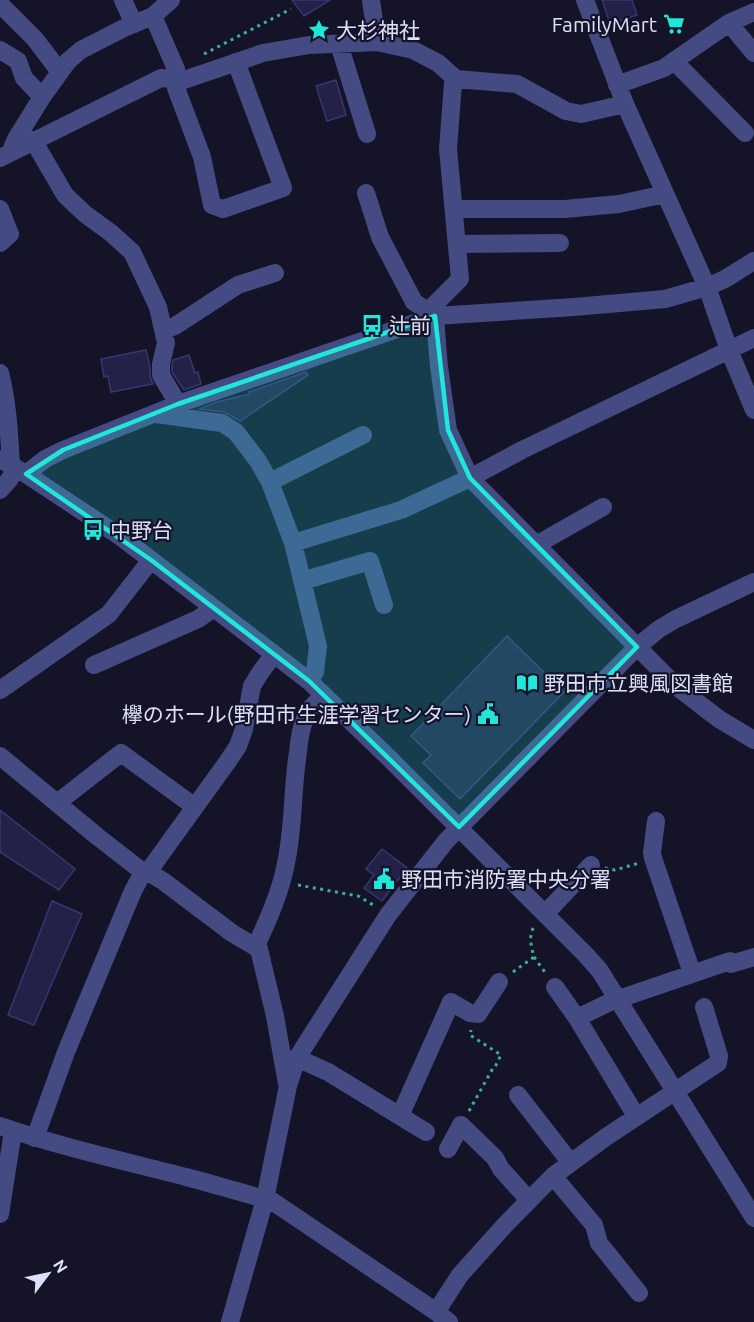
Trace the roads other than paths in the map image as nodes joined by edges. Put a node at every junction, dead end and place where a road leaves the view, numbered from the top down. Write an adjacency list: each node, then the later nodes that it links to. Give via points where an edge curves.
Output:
1 (123, 0): 9 (street)
2 (171, 0): 7 (street)
3 (372, 0): 10 (street)
4 (585, 0): 19 (street)
5 (0, 4): 16 (street, via 35,39)
6 (754, 12): 8 (street)
7 (153, 16): 9 (street); 17 (street)
8 (729, 23): 13 (street); 15 (street)
9 (134, 24): 16 (street, via 81,50)
10 (377, 42): 11 (street); 18 (street, via 413,50 438,63)
11 (339, 44): 14 (street, via 262,53); 23 (street)
12 (0, 50): 20 (street, via 18,61 24,78)
13 (754, 52)
14 (236, 62): 17 (street, via 184,80); 17 (street, via 283,188 223,209 212,205 202,157)
15 (669, 65): 19 (street); 22 (street)
16 (60, 72): 20 (street)
17 (175, 76): 24 (street, via 161,78)
18 (456, 79): 21 (street, via 517,84 566,111 581,114); 29 (street, via 448,149)
19 (617, 85): 21 (street)
20 (42, 96): 25 (street)
21 (625, 104): 27 (street)
22 (745, 133)
23 (367, 134)
24 (33, 140): 25 (street); 37 (street, via 65,195 132,252)
25 (6, 154)
26 (366, 193): 36 (street, via 380,237 414,302)
27 (665, 194): 29 (street, via 576,208); 35 (street)
28 (0, 209): 30 (street, via 10,234)
29 (454, 209): 32 (street)
30 (0, 243)
31 (560, 243): 32 (street)
32 (458, 244): 36 (street, via 460,279 434,305)
33 (754, 261): 35 (street)
34 (275, 273): 37 (street, via 238,285)
35 (707, 287): 36 (street, via 665,299); 39 (street)
36 (435, 316): 41 (street); 46 (street, via 448,430)
37 (165, 330): 41 (street, via 161,375)
38 (754, 338): 39 (street)
39 (729, 350): 42 (street); 46 (street)
40 (0, 373): 45 (street)
41 (178, 404): 43 (street)
42 (754, 410)
43 (153, 414): 45 (street, via 45,459); 47 (street, via 222,423 236,432)
44 (363, 435): 47 (street)
45 (13, 466): 48 (street, via 9,480); 52 (street)
46 (470, 478): 50 (street, via 401,510); 51 (street)
47 (270, 482): 50 (street)
48 (0, 490)
49 (603, 507): 51 (street)
50 (293, 543): 53 (street)
51 (536, 545): 57 (street)
52 (151, 560): 56 (street); 61 (street, via 109,614)
53 (302, 581): 55 (street, via 370,561); 60 (street, via 318,646 315,672)
54 (754, 582): 57 (street, via 676,619)
55 (384, 604)
56 (214, 608): 58 (street); 59 (street, via 198,619)
57 (637, 647): 63 (street, via 676,686); 68 (street)
58 (274, 654): 60 (street); 66 (street, via 252,686 238,746)
59 (94, 665)
60 (309, 681): 62 (street)
61 (0, 690)
62 (324, 695): 68 (street); 72 (street, via 306,714 294,776 290,846 282,882)
63 (754, 740)
64 (0, 756): 65 (street)
65 (57, 803): 66 (street, via 121,753); 70 (street)
66 (195, 807): 70 (street)
67 (656, 821): 74 (street, via 653,858)
68 (459, 827): 71 (street); 80 (street, via 388,915)
69 (591, 865): 71 (street)
70 (145, 872): 72 (street); 88 (street, via 128,901)
71 (545, 914): 77 (street, via 600,971)
72 (256, 946): 81 (street, via 260,949)
73 (754, 957): 74 (street)
74 (692, 973): 77 (street)
75 (500, 982): 84 (street, via 478,1014 451,1002)
76 (555, 987): 79 (street)
77 (618, 1000): 79 (street); 82 (street)
78 (704, 1006): 82 (street, via 718,1063)
79 (578, 1018): 85 (street)
80 (297, 1058): 81 (street); 84 (street, via 328,1072)
81 (288, 1086): 92 (street)
82 (675, 1090): 85 (street); 95 (street)
83 (518, 1095): 90 (street)
84 (400, 1116): 87 (street)
85 (636, 1116): 90 (street)
86 (6, 1128): 88 (street); 94 (street)
87 (426, 1132)
88 (35, 1138): 92 (street)
89 (448, 1149): 93 (street, via 461,1125 495,1158)
90 (570, 1162): 91 (street)
91 (553, 1176): 93 (street); 96 (street, via 594,1225 599,1244)
92 (266, 1198): 97 (street); 98 (street)
93 (529, 1200): 97 (street, via 460,1275)
94 (0, 1214)
95 (754, 1218)
96 (639, 1293)
97 (436, 1317)
98 (230, 1322)

